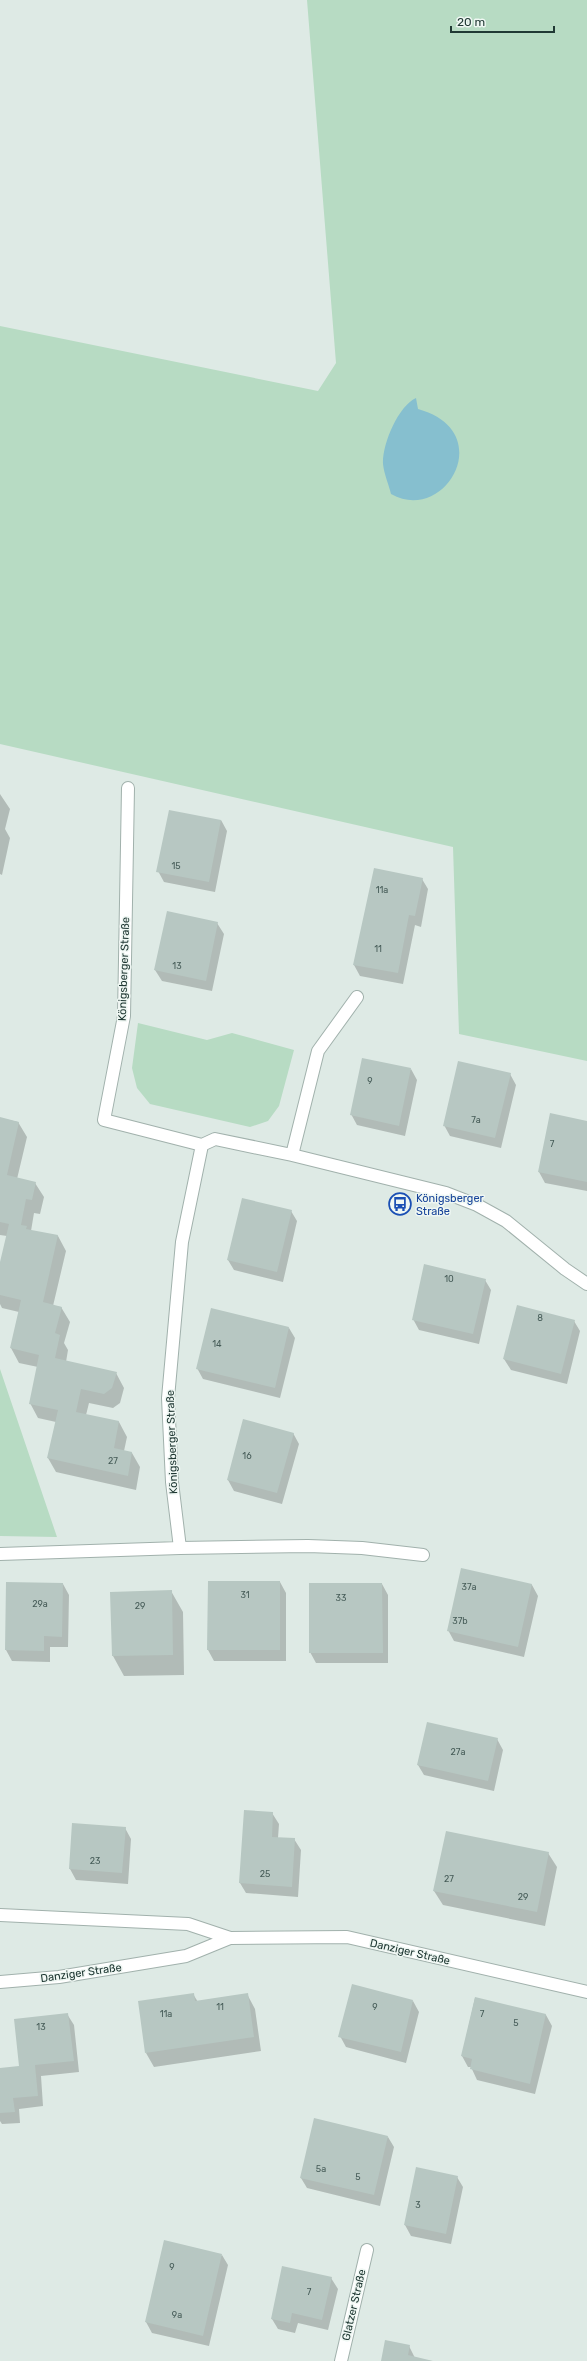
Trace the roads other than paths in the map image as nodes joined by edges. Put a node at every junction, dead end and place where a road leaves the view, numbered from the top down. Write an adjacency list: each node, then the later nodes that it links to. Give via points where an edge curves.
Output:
1 (128, 788): 3 (street, Königsberger Straße, via 124,1016 104,1120)
2 (357, 997): 4 (street, via 318,1051)
3 (202, 1145): 4 (street, Königsberger Straße, via 215,1139); 6 (street, Königsberger Straße, via 182,1242 168,1398 172,1482)
4 (292, 1155): 5 (street, Königsberger Straße, via 446,1193 477,1205 506,1221)
5 (587, 1284)
6 (180, 1548): 7 (street); 8 (street, via 308,1546 362,1548)
7 (0, 1554)
8 (423, 1556)
9 (0, 1915): 10 (street, Danziger Straße, via 188,1924)
10 (230, 1938): 11 (street, Danziger Straße, via 186,1956 59,1977); 12 (street, Danziger Straße, via 347,1937)
11 (0, 1982)
12 (587, 1992)
13 (367, 2250): 14 (street, Glatzer Straße)
14 (341, 2361)

